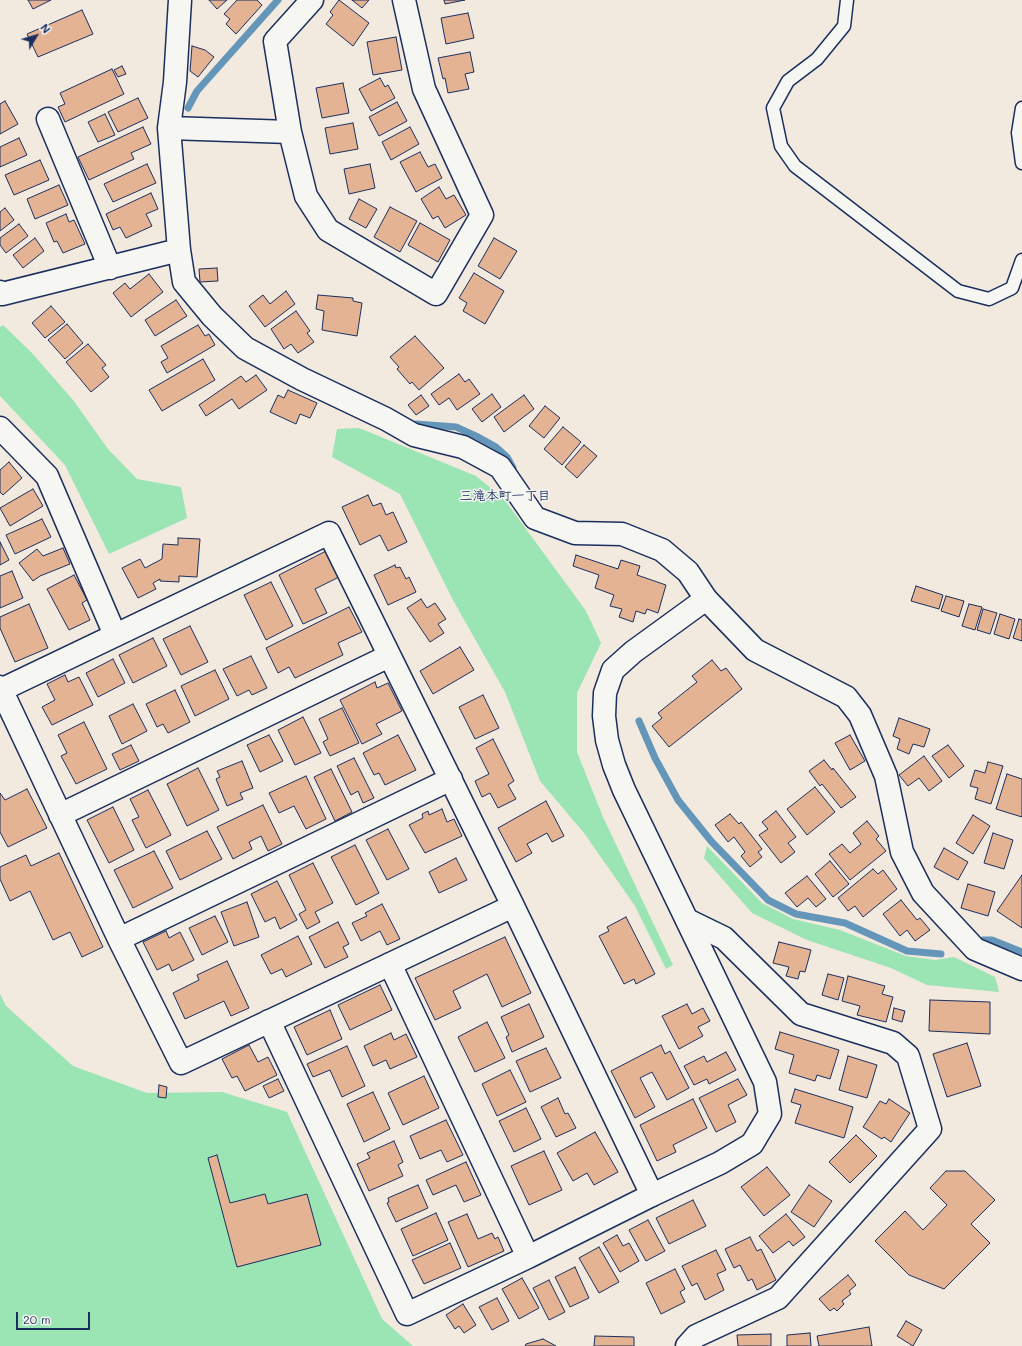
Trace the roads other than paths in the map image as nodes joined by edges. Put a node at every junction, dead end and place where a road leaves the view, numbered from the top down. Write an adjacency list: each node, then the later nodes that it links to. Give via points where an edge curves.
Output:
1 (180, 0): 7 (street, via 175,82)
2 (312, 0): 8 (street, via 275,41)
3 (404, 0): 8 (street, via 424,89 482,215 436,294 328,230 306,196)
4 (847, 0): 11 (lane, via 844,26 817,59 788,81 773,108 781,146 795,166 958,291 989,299 1012,288)
5 (1022, 108): 9 (lane, via 1018,134)
6 (48, 119): 12 (street)
7 (169, 128): 8 (street); 10 (street)
8 (290, 132)
9 (1022, 163)
10 (179, 250): 12 (street); 15 (street, via 184,282 212,316 245,348 414,435 463,446 500,467 534,518 575,533 622,534 662,550 688,572)
11 (1022, 260)
12 (110, 268): 13 (street, via 2,294)
13 (0, 292)
14 (0, 428): 16 (street, via 47,476)
15 (706, 599): 22 (street, via 633,652 613,670 605,693 604,716 614,765); 25 (street, via 755,650 846,697 860,715 886,776 902,852 923,893 975,949)
16 (115, 635): 17 (street, via 329,533); 18 (street)
17 (389, 656): 19 (street); 20 (street)
18 (1, 688): 20 (street)
19 (451, 779): 21 (street); 23 (street)
20 (60, 815): 23 (street)
21 (513, 906): 24 (street); 27 (street)
22 (687, 920): 27 (street, via 765,1082 770,1114 752,1144 720,1163); 29 (street, via 724,938 801,1014 893,1043 908,1056 930,1129 778,1298 696,1336)
23 (119, 939): 26 (street, via 181,1063)
24 (390, 964): 26 (street); 28 (street)
25 (1022, 969)
26 (269, 1022): 28 (street, via 407,1314)
27 (652, 1195): 28 (street)
28 (528, 1257)
29 (687, 1346)

